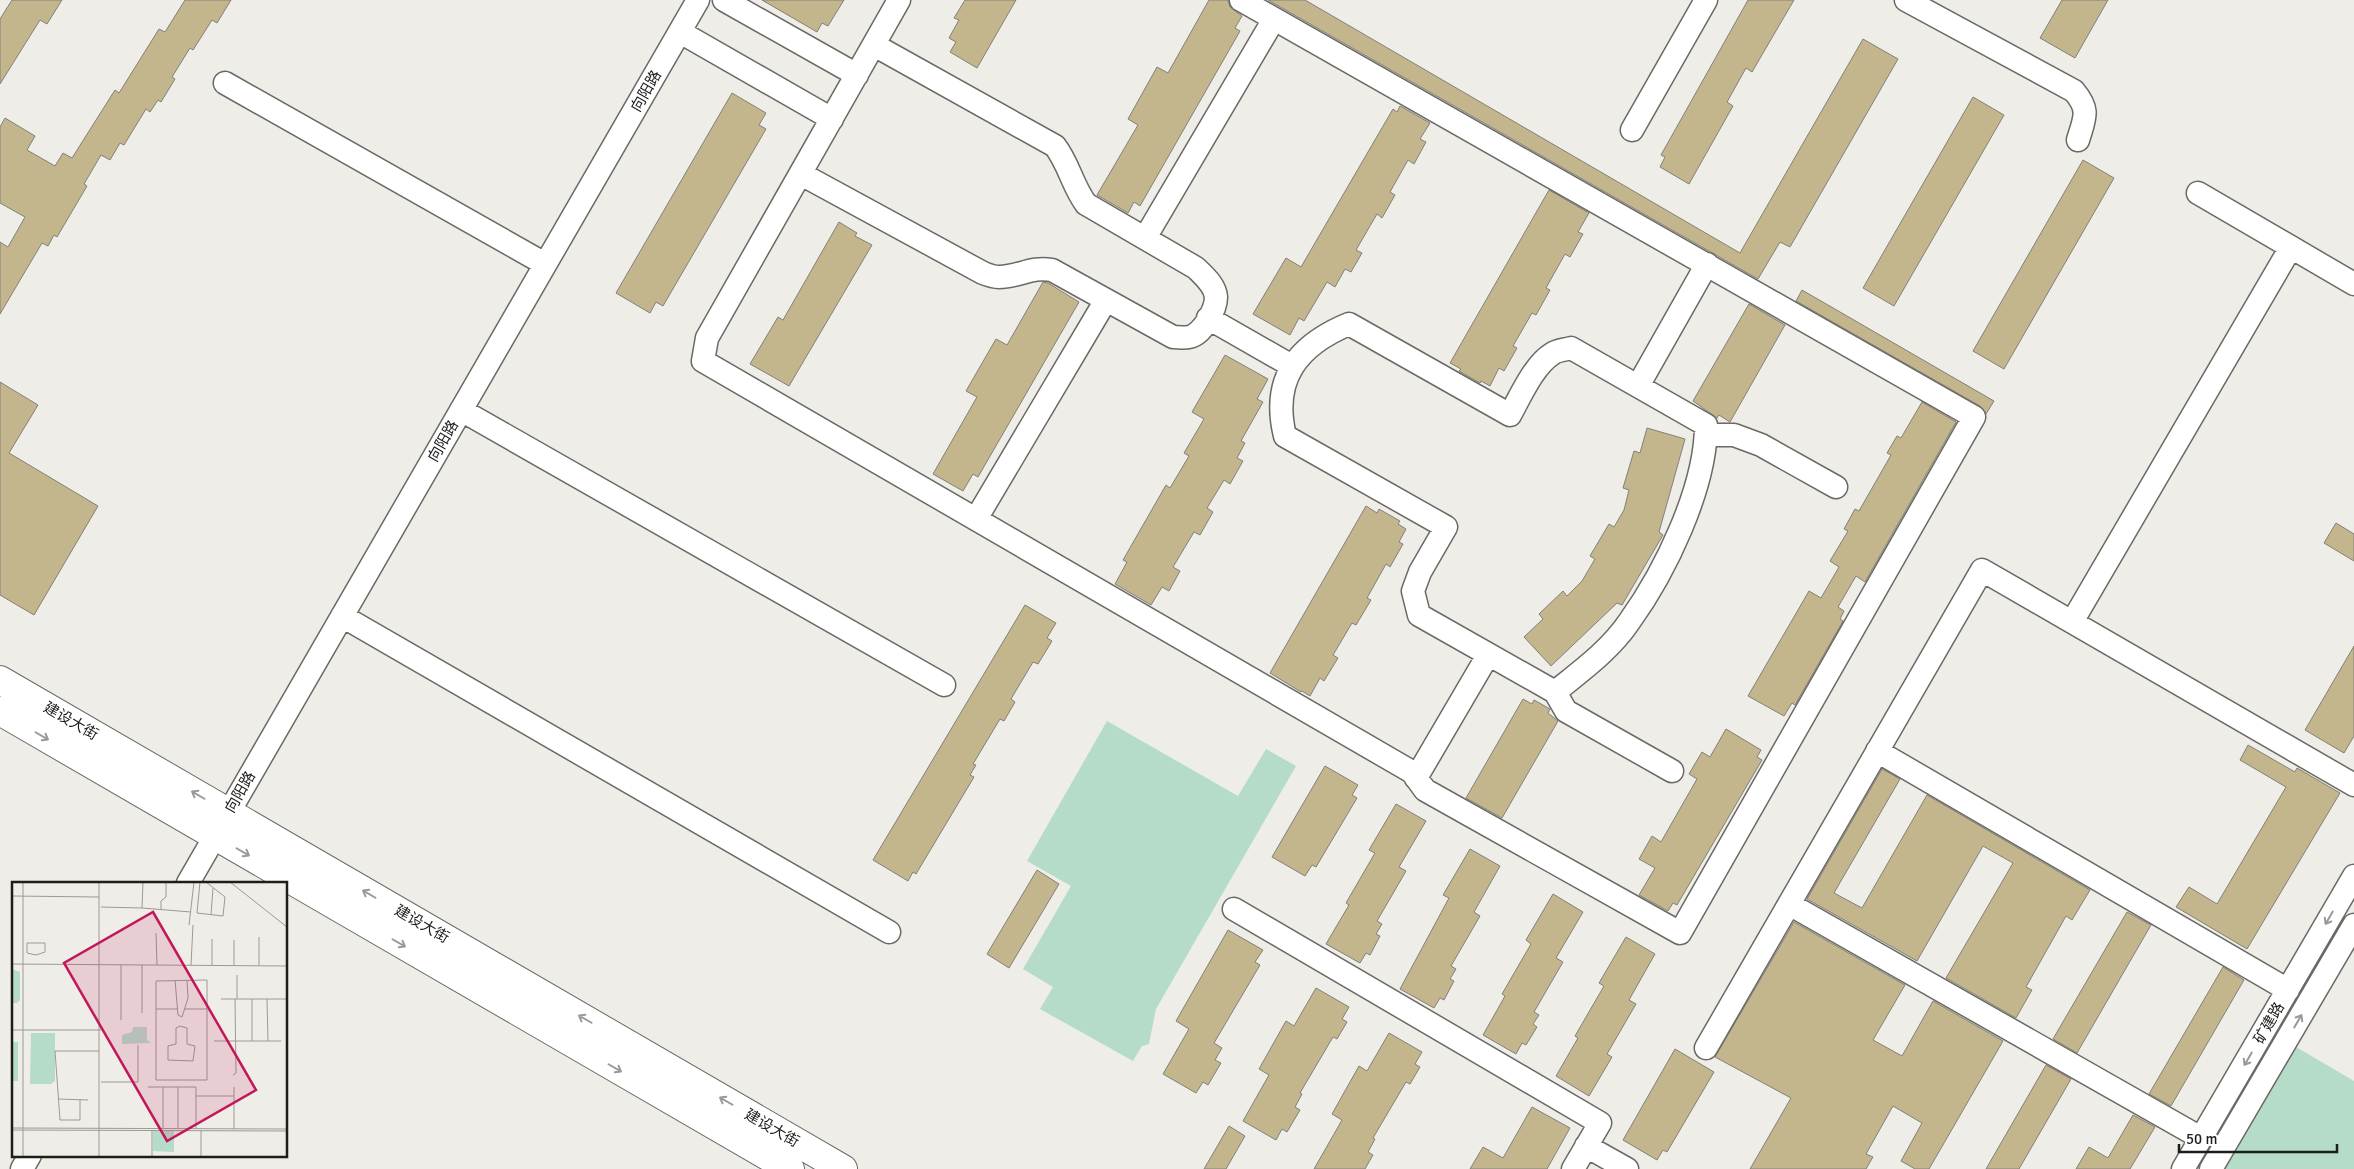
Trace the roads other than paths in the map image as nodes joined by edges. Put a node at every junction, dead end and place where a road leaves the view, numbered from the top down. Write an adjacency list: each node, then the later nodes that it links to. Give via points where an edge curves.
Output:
1 (698, 0): 8 (street, 向阳路)
2 (724, 0): 10 (street)
3 (900, 0): 9 (street)
4 (1241, 0): 7 (street)
5 (1706, 0): 13 (street)
6 (1906, 0): 14 (street, via 2074,91 2083,102 2086,114)
7 (1274, 19): 17 (street); 20 (street)
8 (680, 32): 12 (street); 19 (street, 向阳路)
9 (874, 45): 10 (street); 17 (street, via 1055,146 1066,160 1086,204)
10 (857, 75): 12 (street)
11 (225, 83): 19 (street)
12 (832, 119): 15 (street)
13 (1632, 130)
14 (2078, 140)
15 (800, 174): 22 (street, via 983,273 998,277 1017,275 1039,267 1052,270); 29 (street, via 707,338 703,361)
16 (2198, 193): 18 (street)
17 (1145, 238): 23 (street, via 1196,268 1211,283 1216,297)
18 (2291, 247): 21 (street); 31 (street)
19 (545, 264): 26 (street, 向阳路)
20 (1707, 264): 25 (street); 39 (street, via 1974,417 1969,426 1680,933 1425,790)
21 (2354, 284)
22 (1106, 300): 23 (street, via 1173,337 1196,334); 29 (street)
23 (1208, 318): 24 (street)
24 (1292, 366): 25 (street, via 1296,358 1322,337 1349,324 1510,415 1532,376 1546,359 1553,353 1571,348); 32 (street, via 1281,396 1280,415 1286,436 1446,527 1413,591 1419,616)
25 (1638, 386): 27 (street, via 1706,426)
26 (461, 410): 30 (street, 向阳路); 34 (street)
27 (1706, 435): 28 (street, via 1734,435 1761,444); 35 (street, via 1695,487 1679,532 1629,623 1596,659)
28 (1836, 487)
29 (976, 519): 39 (street, via 1403,767)
30 (342, 616): 41 (street, 向阳路); 48 (street)
31 (2072, 622): 37 (street, via 1982,570); 40 (street)
32 (1488, 655): 35 (street); 39 (street)
33 (0, 680): 41 (main road, 建设大街, one-way to 33)
34 (944, 685)
35 (1554, 692): 38 (street, via 1566,711)
36 (0, 711): 42 (main road, 建设大街, one-way to 42)
37 (1877, 751): 45 (street); 49 (street)
38 (1672, 771)
39 (1416, 778)
40 (2354, 785)
41 (228, 812): 42 (street, 向阳路); 56 (main road, 建设大街, one-way to 41)
42 (215, 836): 44 (street, 向阳路); 55 (main road, 建设大街, one-way to 55)
43 (2354, 876): 49 (street, 矿建路, one-way to 49)
44 (189, 882)
45 (1789, 904): 50 (street); 51 (street)
46 (1234, 908): 52 (street, via 1600,1123)
47 (2354, 925): 60 (street, 矿建路, one-way to 47)
48 (890, 932)
49 (2288, 990): 51 (street, 矿建路, one-way to 51)
50 (1706, 1048)
51 (2202, 1138): 59 (street, 矿建路)
52 (1586, 1146): 57 (street); 58 (street)
53 (29, 1156): 54 (street)
54 (22, 1169)
55 (790, 1169)
56 (844, 1169)
57 (1573, 1169)
58 (1627, 1169)
59 (2183, 1169)
60 (2212, 1169)

